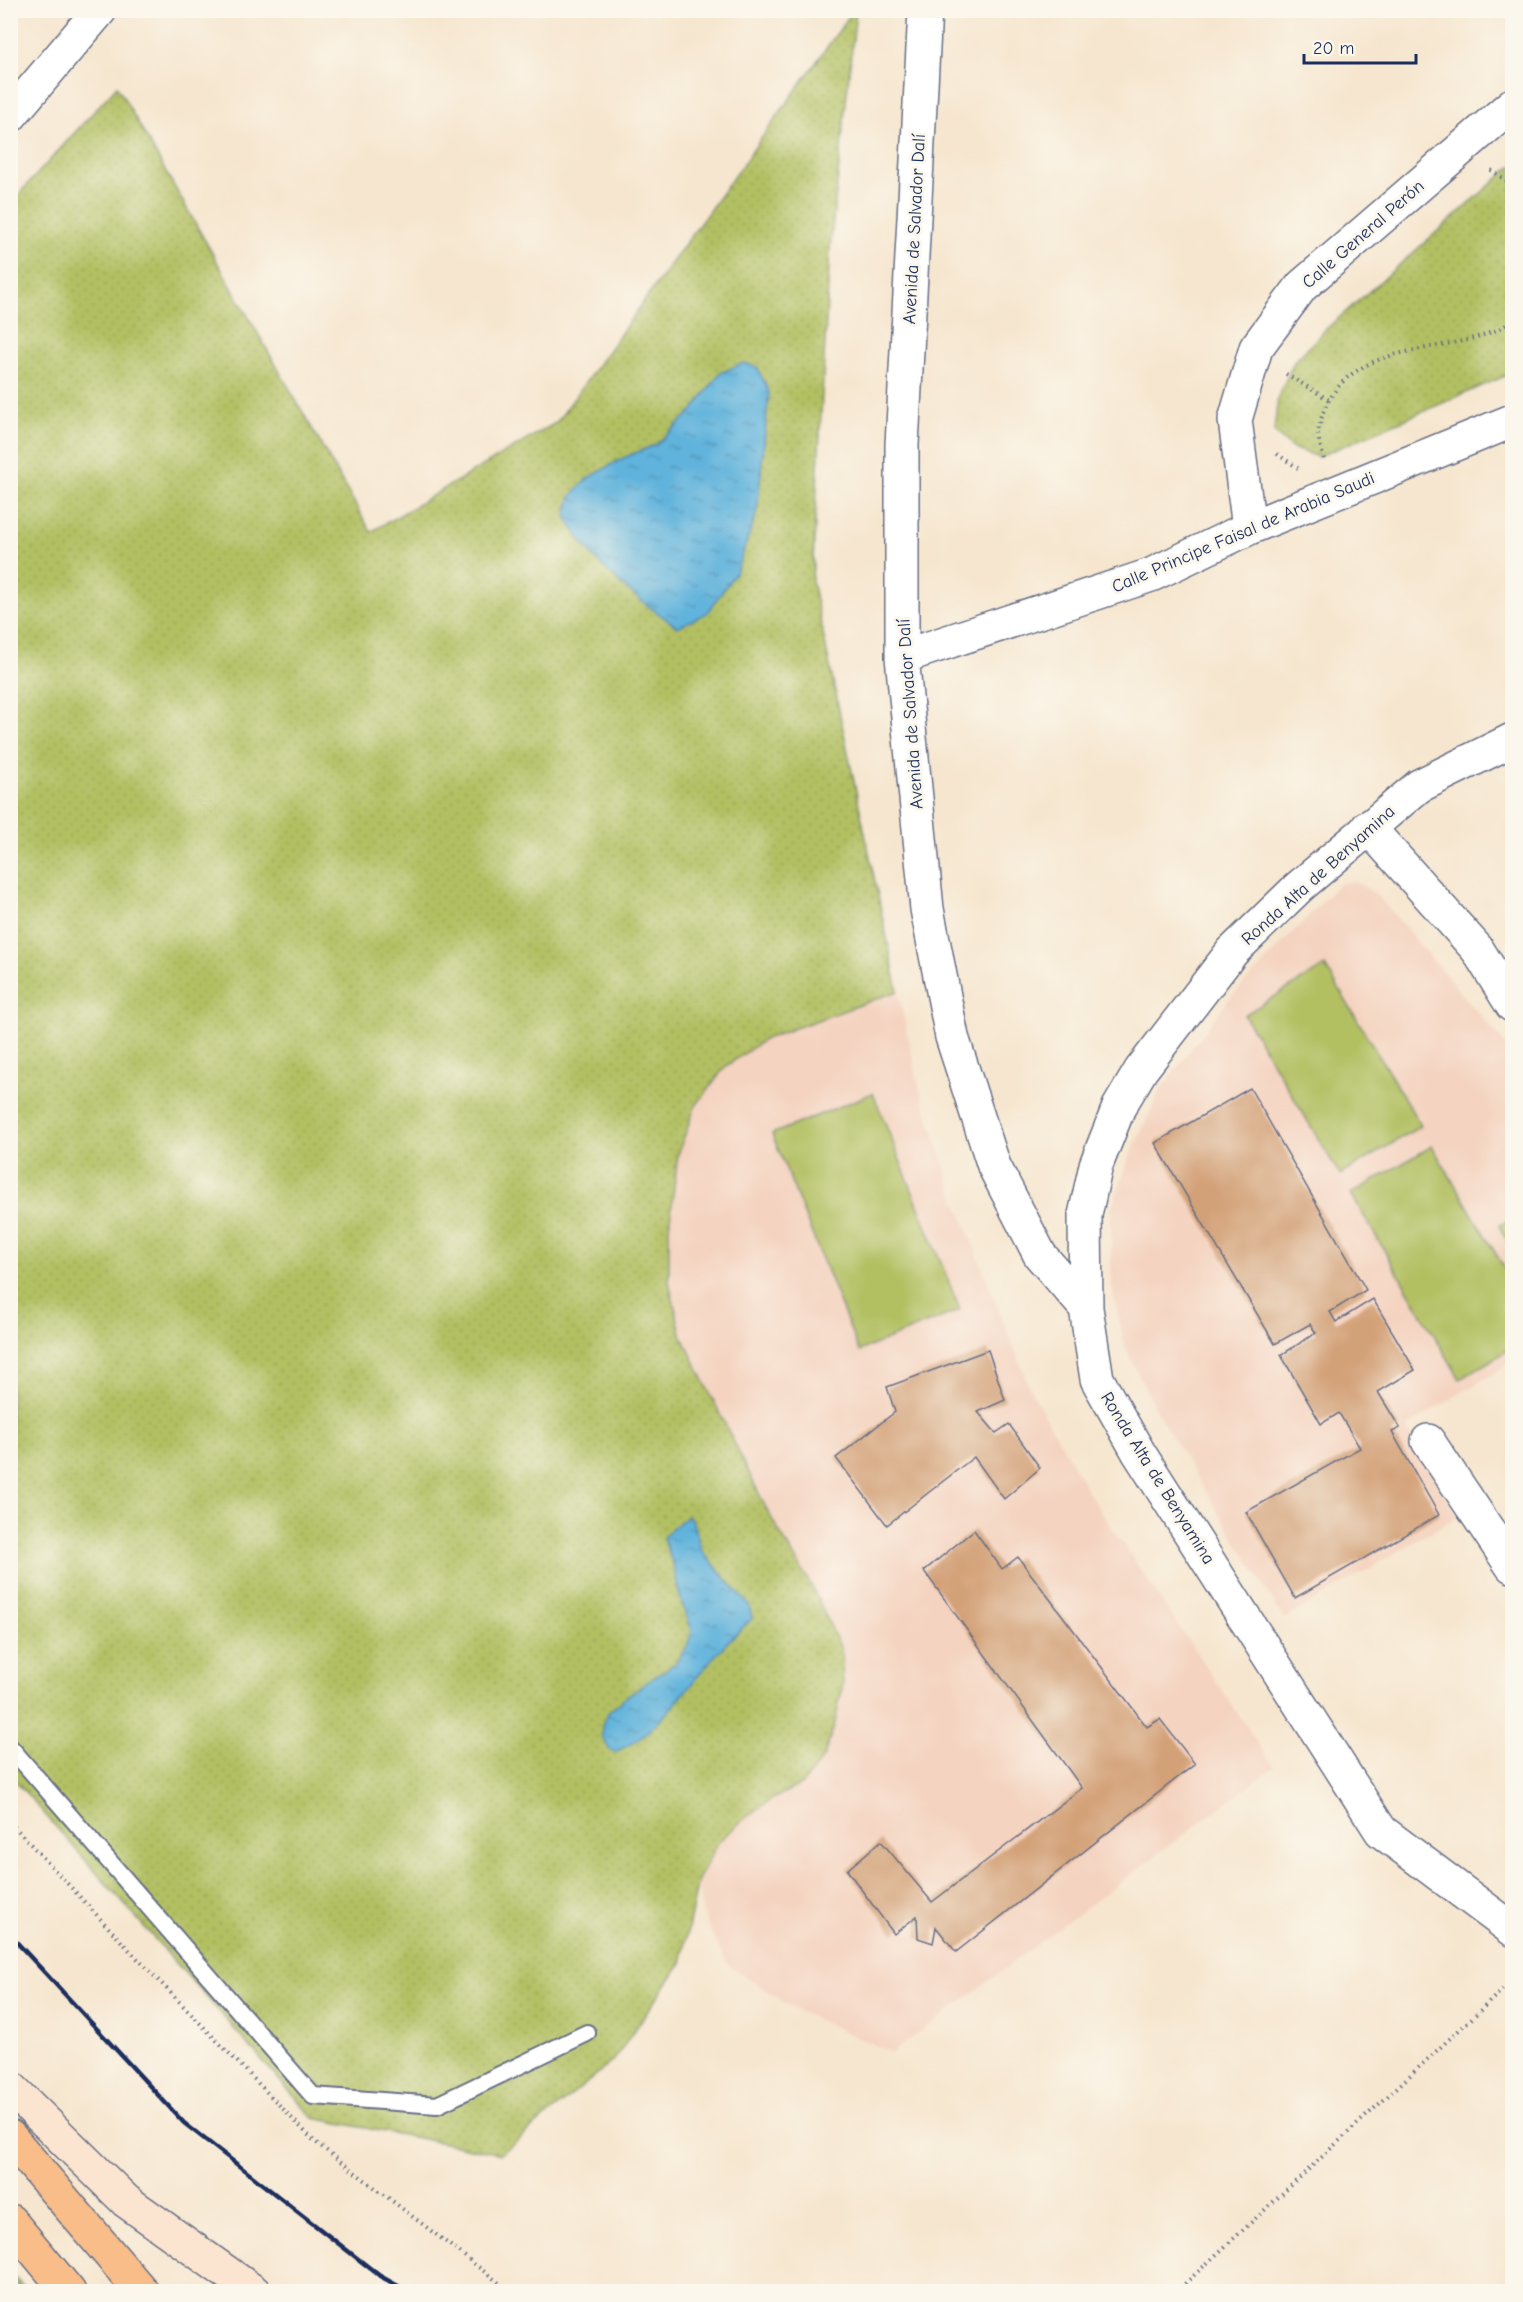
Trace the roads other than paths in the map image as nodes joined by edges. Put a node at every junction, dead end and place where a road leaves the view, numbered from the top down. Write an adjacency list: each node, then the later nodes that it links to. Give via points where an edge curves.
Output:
1 (100, 10): 4 (street)
2 (925, 10): 7 (street, Avenida de Salvador Dalí, via 902,446)
3 (1512, 105): 6 (street, Calle General Perón, via 1302,286 1256,348 1235,420)
4 (10, 116)
5 (1512, 421): 6 (street, Calle Principe Faisal de Arabia Saudi)
6 (1249, 528): 7 (street, Calle Principe Faisal de Arabia Saudi, via 1151,575)
7 (903, 657): 11 (street, Avenida de Salvador Dalí, via 927,909 952,1037 994,1166 1040,1255)
8 (1512, 740): 9 (street, Ronda Alta de Benyamina, via 1419,786)
9 (1368, 827): 10 (street, via 1477,949); 11 (street, Ronda Alta de Benyamina, via 1232,952 1141,1070 1119,1107 1095,1165 1085,1215)
10 (1512, 1005)
11 (1086, 1308): 15 (street, Ronda Alta de Benyamina, via 1097,1379 1139,1453 1381,1832)
12 (1428, 1441): 13 (street)
13 (1512, 1566)
14 (10, 1747): 16 (lane, via 313,2096 437,2104)
15 (1512, 1929)
16 (588, 2033)
17 (10, 2087): 22 (main road, via 126,2200)
18 (10, 2137): 21 (main road)
19 (10, 2221): 20 (main road)
20 (69, 2292)
21 (142, 2292)
22 (254, 2292)

